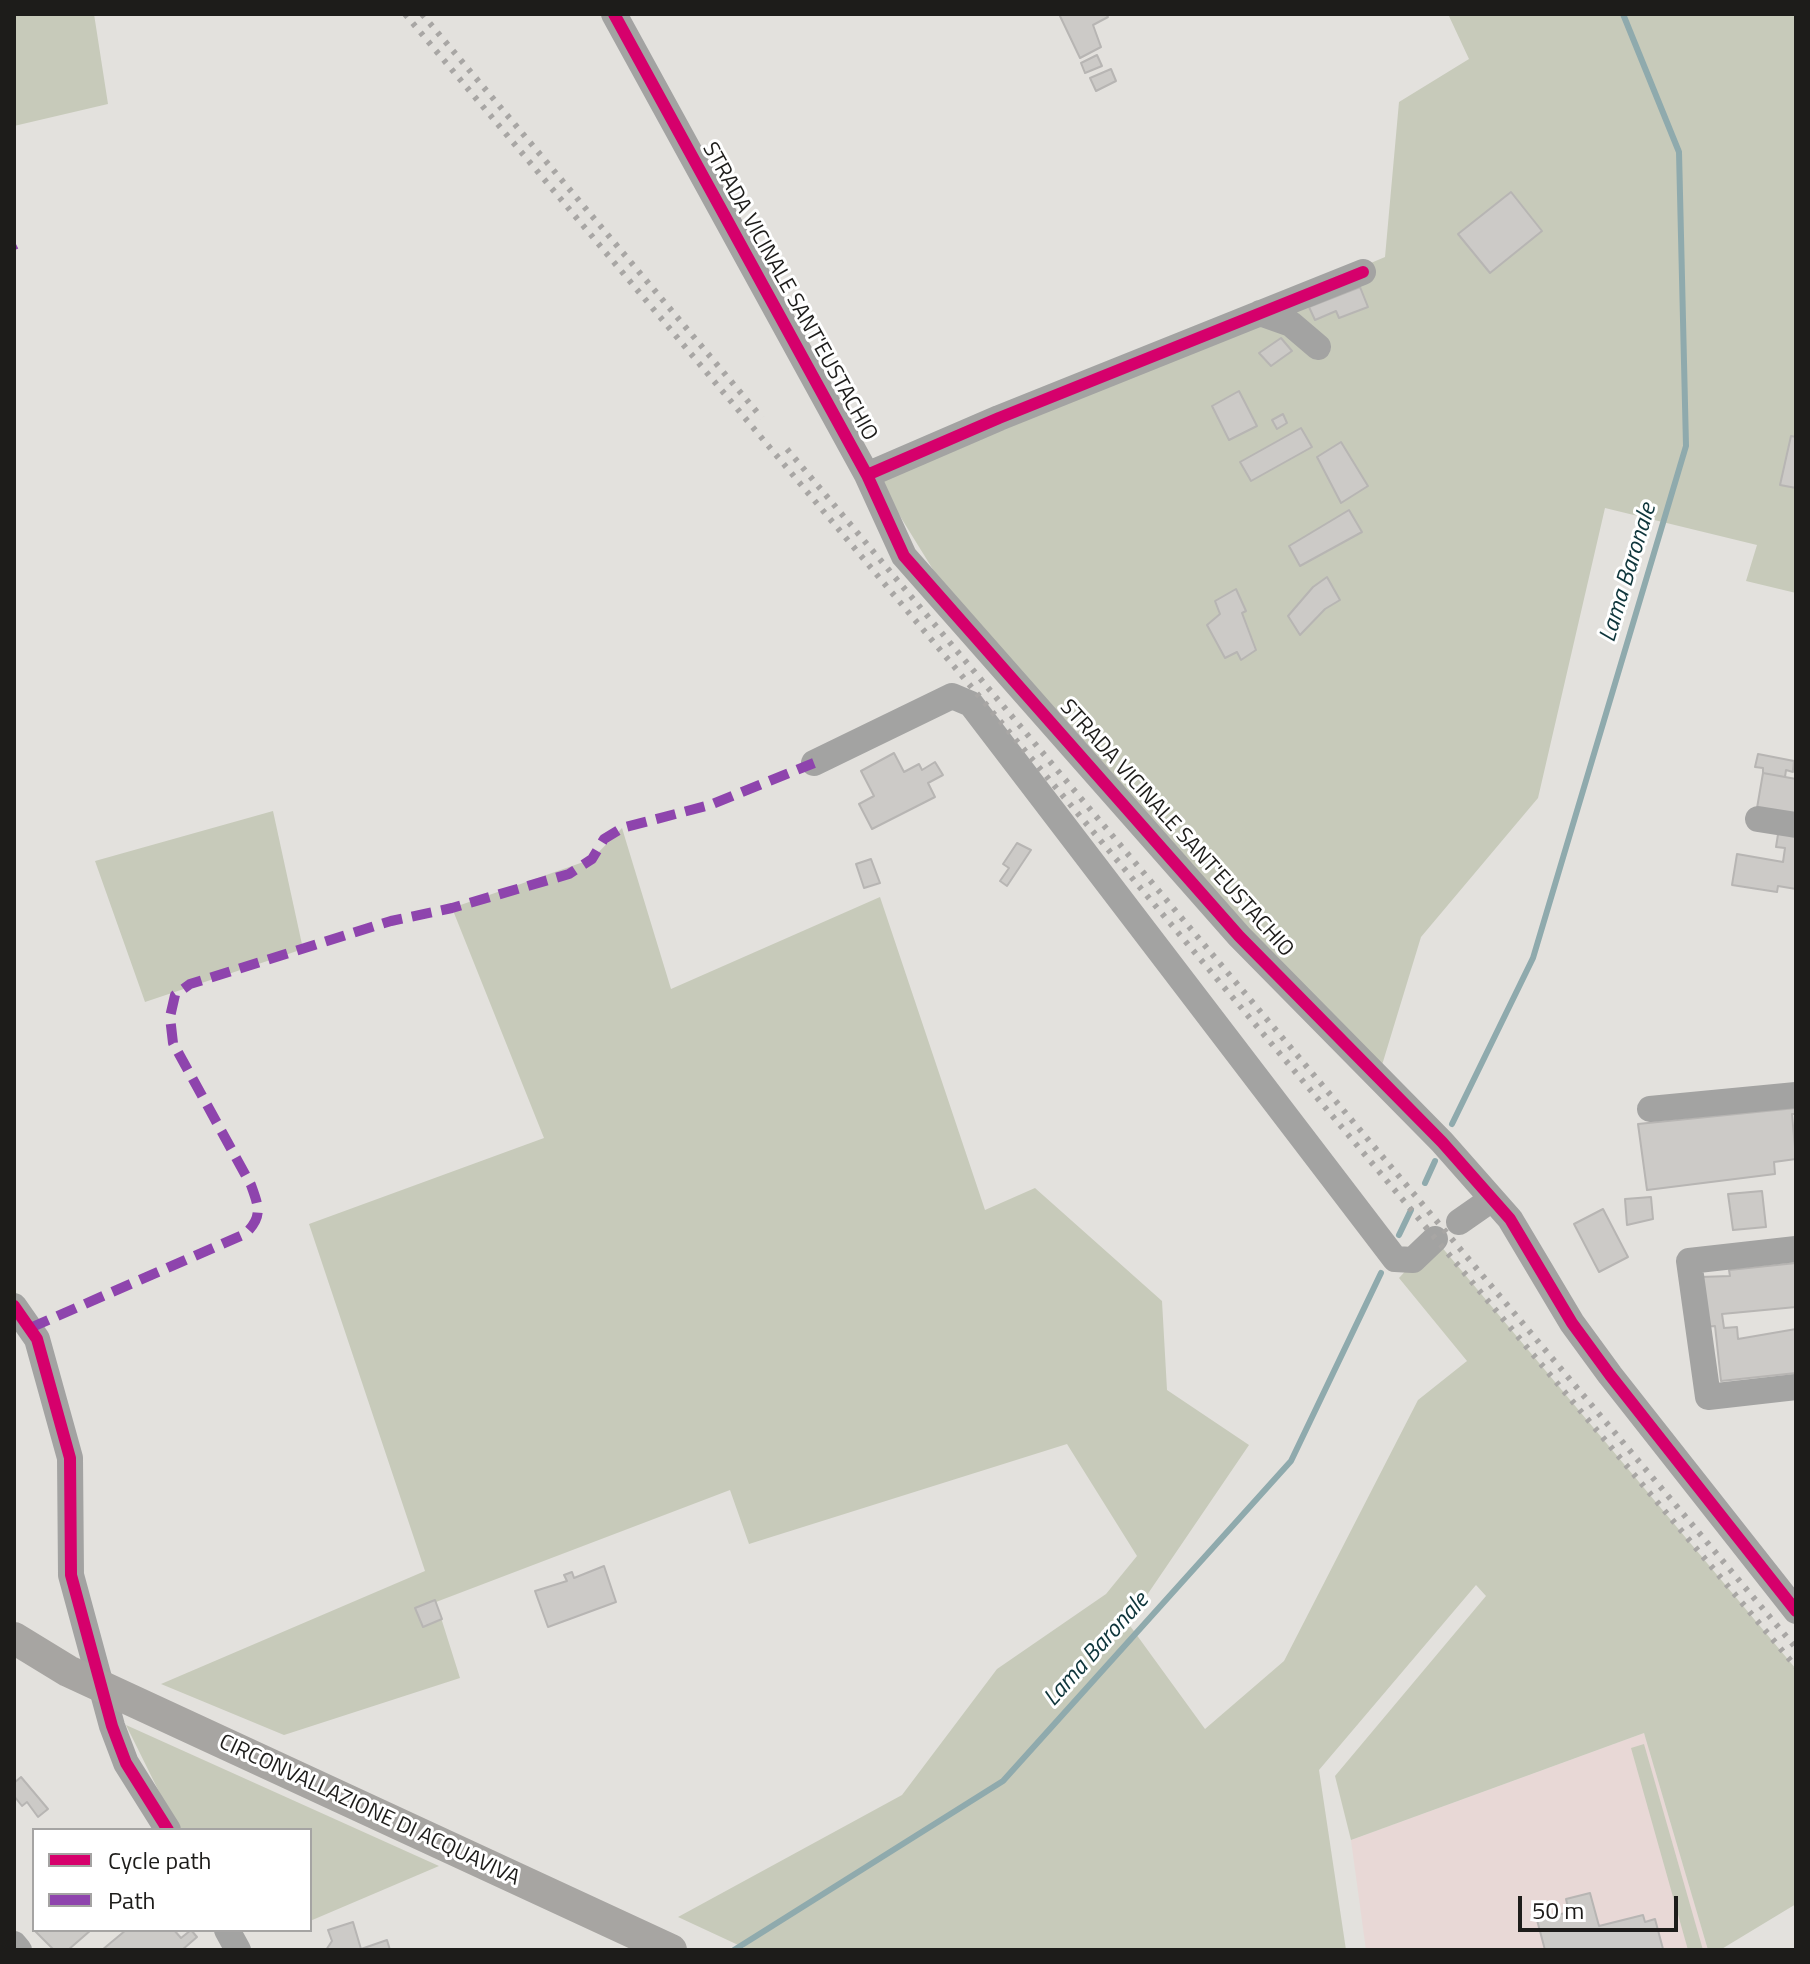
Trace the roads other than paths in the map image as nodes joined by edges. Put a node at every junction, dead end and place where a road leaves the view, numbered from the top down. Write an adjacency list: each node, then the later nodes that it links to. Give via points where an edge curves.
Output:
1 (614, 14): 5 (street, STRADA VICINALE SANT'EUSTACHIO)
2 (1363, 272): 3 (street)
3 (1260, 313): 4 (street, via 1291,324); 5 (street)
4 (1318, 347)
5 (867, 475): 11 (street, STRADA VICINALE SANT'EUSTACHIO, via 904,556 1239,936)
6 (814, 763): 13 (street, via 952,696 971,704 1395,1259 1413,1260)
7 (1758, 819): 8 (street)
8 (1796, 825)
9 (1796, 1095): 10 (street)
10 (1650, 1109)
11 (1492, 1199): 12 (street); 17 (street, STRADA VICINALE SANT'EUSTACHIO, via 1610,1375)
12 (1459, 1222)
13 (1435, 1239)
14 (1796, 1249): 16 (street, via 1689,1261 1708,1397)
15 (14, 1306): 21 (street, via 37,1339 65,1437 71,1575)
16 (1796, 1387)
17 (1796, 1611)
18 (14, 1638): 20 (main road)
19 (14, 1653): 20 (main road)
20 (68, 1671): 21 (main road, CIRCONVALLAZIONE DI ACQUAVIVA)
21 (102, 1687): 22 (street, via 126,1763); 27 (main road, CIRCONVALLAZIONE DI ACQUAVIVA)
22 (167, 1828)
23 (228, 1932): 26 (street)
24 (14, 1944): 25 (street)
25 (19, 1950)
26 (238, 1950)
27 (671, 1950)

